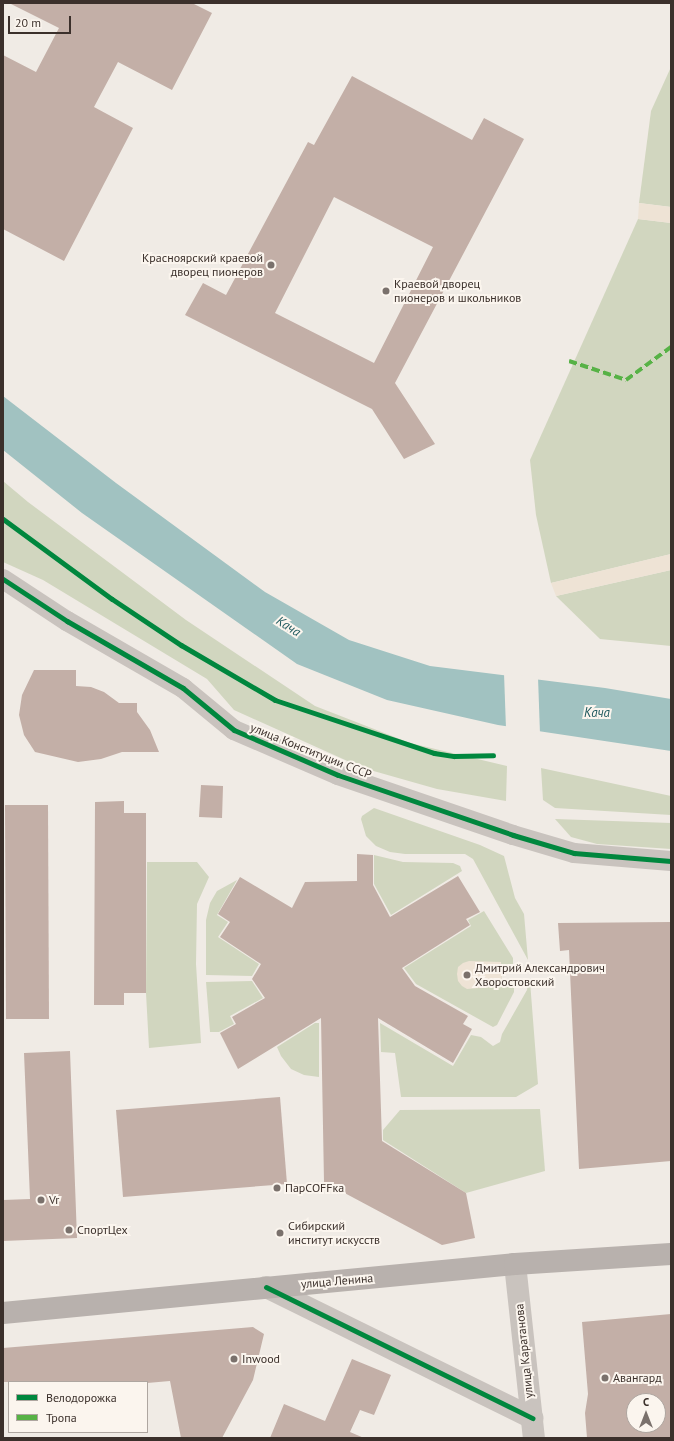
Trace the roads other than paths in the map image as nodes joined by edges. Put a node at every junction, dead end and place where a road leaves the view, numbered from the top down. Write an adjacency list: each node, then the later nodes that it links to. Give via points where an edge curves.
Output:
1 (3, 579): 2 (street, улица Конституции СССР, via 67,621 183,688 234,730 338,775 513,835 574,853)
2 (671, 860)
3 (671, 1254): 4 (main road, улица Ленина)
4 (515, 1264): 5 (main road, улица Ленина); 7 (street, улица Каратанова)
5 (266, 1287): 6 (main road, улица Ленина); 7 (street)
6 (3, 1313)
7 (533, 1428)

